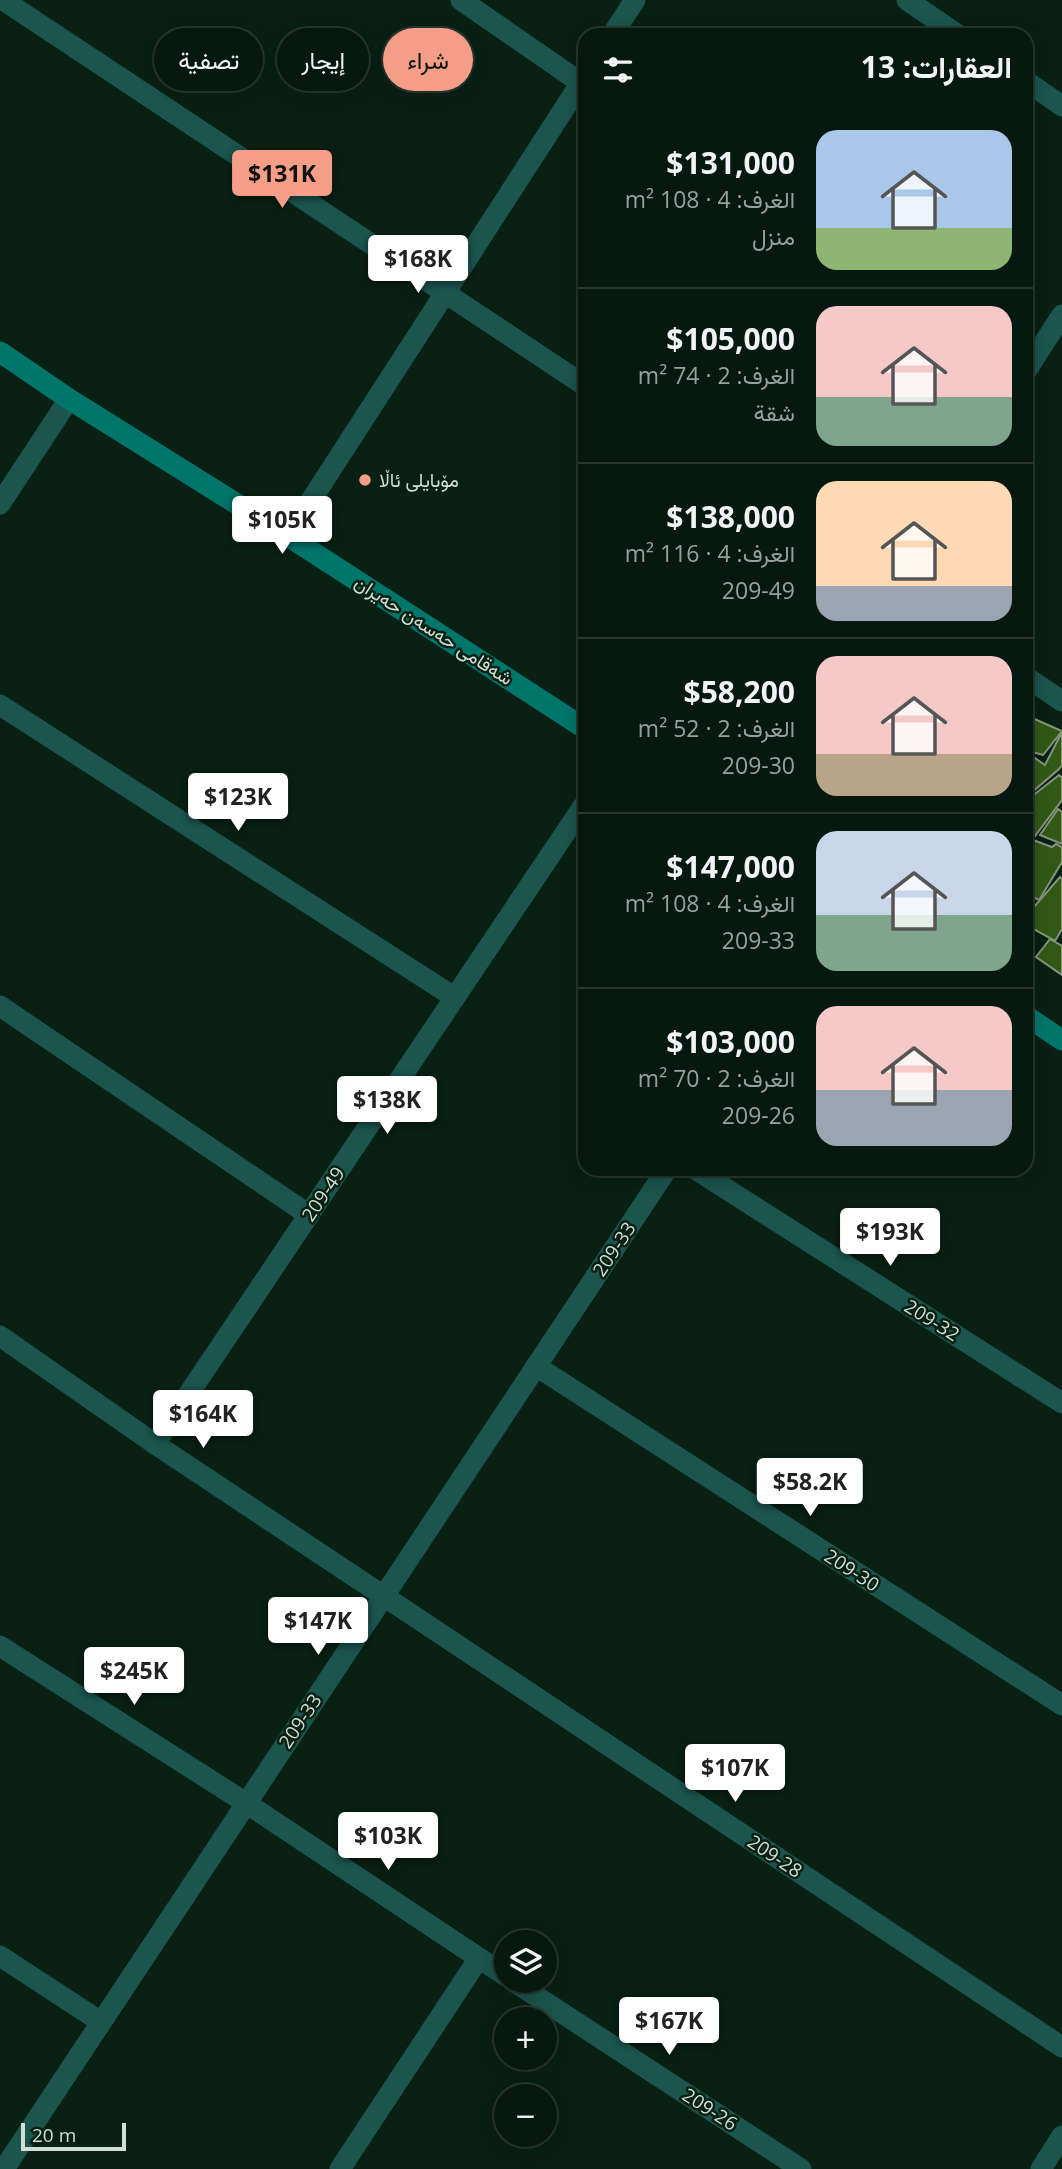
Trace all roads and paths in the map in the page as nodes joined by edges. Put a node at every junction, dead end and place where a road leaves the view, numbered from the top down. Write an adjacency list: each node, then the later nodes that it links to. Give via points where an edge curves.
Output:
1 (3, 0): 11 (street)
2 (461, 0): 7 (street)
3 (635, 0): 5 (street)
4 (907, 0): 6 (street)
5 (617, 28)
6 (944, 28)
7 (578, 77)
8 (1033, 86): 10 (street)
9 (578, 88): 11 (street)
10 (1062, 106)
11 (445, 293): 15 (street); 18 (street)
12 (1062, 315): 14 (street)
13 (0, 352): 16 (street, شەقامی حەسەن حەیران)
14 (1033, 360)
15 (578, 381)
16 (69, 400): 17 (street); 18 (street, شەقامی حەسەن حەیران)
17 (0, 504)
18 (288, 536): 22 (street, شەقامی حەسەن حەیران)
19 (1033, 682): 20 (street)
20 (1062, 701)
21 (0, 705): 24 (street)
22 (578, 724)
23 (578, 814): 24 (street, 209-49)
24 (454, 997): 30 (street, 209-49)
25 (0, 1006): 30 (street)
26 (1033, 1021): 27 (street)
27 (1062, 1040)
28 (662, 1176): 32 (street, 209-33)
29 (706, 1176): 33 (street, 209-32)
30 (309, 1215): 34 (street, 209-49)
31 (0, 1336): 34 (street, 209-28)
32 (536, 1366): 35 (street, 209-33); 37 (street, 209-30)
33 (1062, 1403)
34 (155, 1444): 35 (street, 209-28)
35 (384, 1595): 38 (street, 209-33); 44 (street, 209-28)
36 (0, 1646): 38 (street)
37 (1062, 1705)
38 (246, 1802): 40 (street); 43 (street, 209-33)
39 (0, 1956): 43 (street)
40 (479, 1958): 41 (street); 47 (street)
41 (494, 1968)
42 (531, 1993): 48 (street, 209-26)
43 (101, 2022): 46 (street, 209-33)
44 (1062, 2047)
45 (1062, 2136): 49 (street)
46 (4, 2169)
47 (340, 2169)
48 (801, 2169)
49 (1041, 2169)

